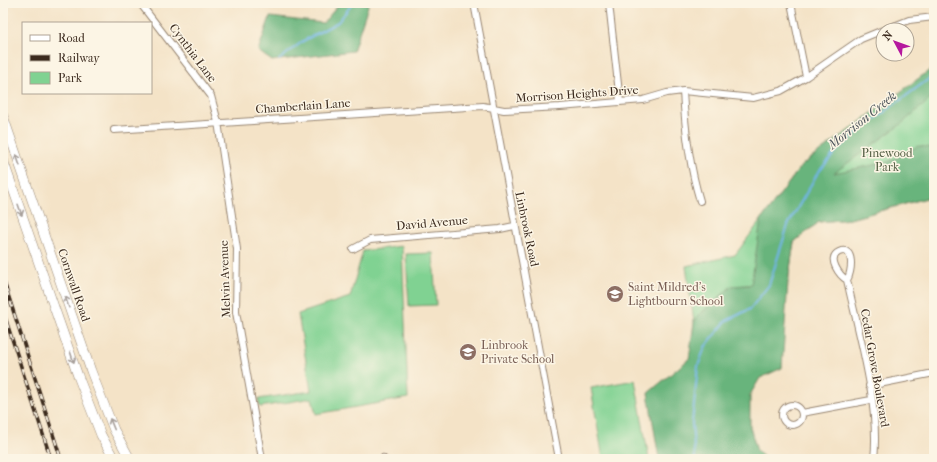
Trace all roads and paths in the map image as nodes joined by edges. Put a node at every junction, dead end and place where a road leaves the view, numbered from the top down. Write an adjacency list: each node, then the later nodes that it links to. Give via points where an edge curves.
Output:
1 (140, 3): 13 (street, Cynthia Lane, via 211,96)
2 (474, 3): 11 (street, Linbrook Road)
3 (609, 3): 10 (street)
4 (791, 3): 8 (street)
5 (934, 17): 6 (street, Morrison Heights Drive)
6 (904, 22)
7 (875, 34): 8 (street, Morrison Heights Drive, via 861,39)
8 (806, 77): 9 (street, Morrison Heights Drive, via 781,91 753,98)
9 (683, 91): 10 (street, Morrison Heights Drive); 16 (street, via 687,147)
10 (620, 102): 11 (street, Morrison Heights Drive, via 504,110)
11 (493, 108): 13 (street, Chamberlain Lane, via 475,106); 17 (street, Linbrook Road)
12 (3, 116): 25 (main road, Cornwall Road, one-way to 12, via 114,430 91,372)
13 (218, 122): 14 (street, Chamberlain Lane); 26 (street, Melvin Avenue, via 237,249 236,312)
14 (114, 130)
15 (3, 160): 24 (main road, one-way to 24, via 78,376 101,435)
16 (700, 201)
17 (514, 226): 18 (street, David Avenue, via 370,240); 27 (street, Linbrook Road, via 528,285)
18 (353, 249)
19 (847, 280): 21 (street, Cedar Grove Boulevard)
20 (934, 373): 21 (street)
21 (869, 386): 22 (street, Cedar Grove Boulevard)
22 (872, 400): 23 (street); 28 (street, Cedar Grove Boulevard, via 876,443)
23 (802, 413)
24 (114, 459)
25 (130, 459)
26 (262, 459)
27 (559, 459)
28 (874, 459)

